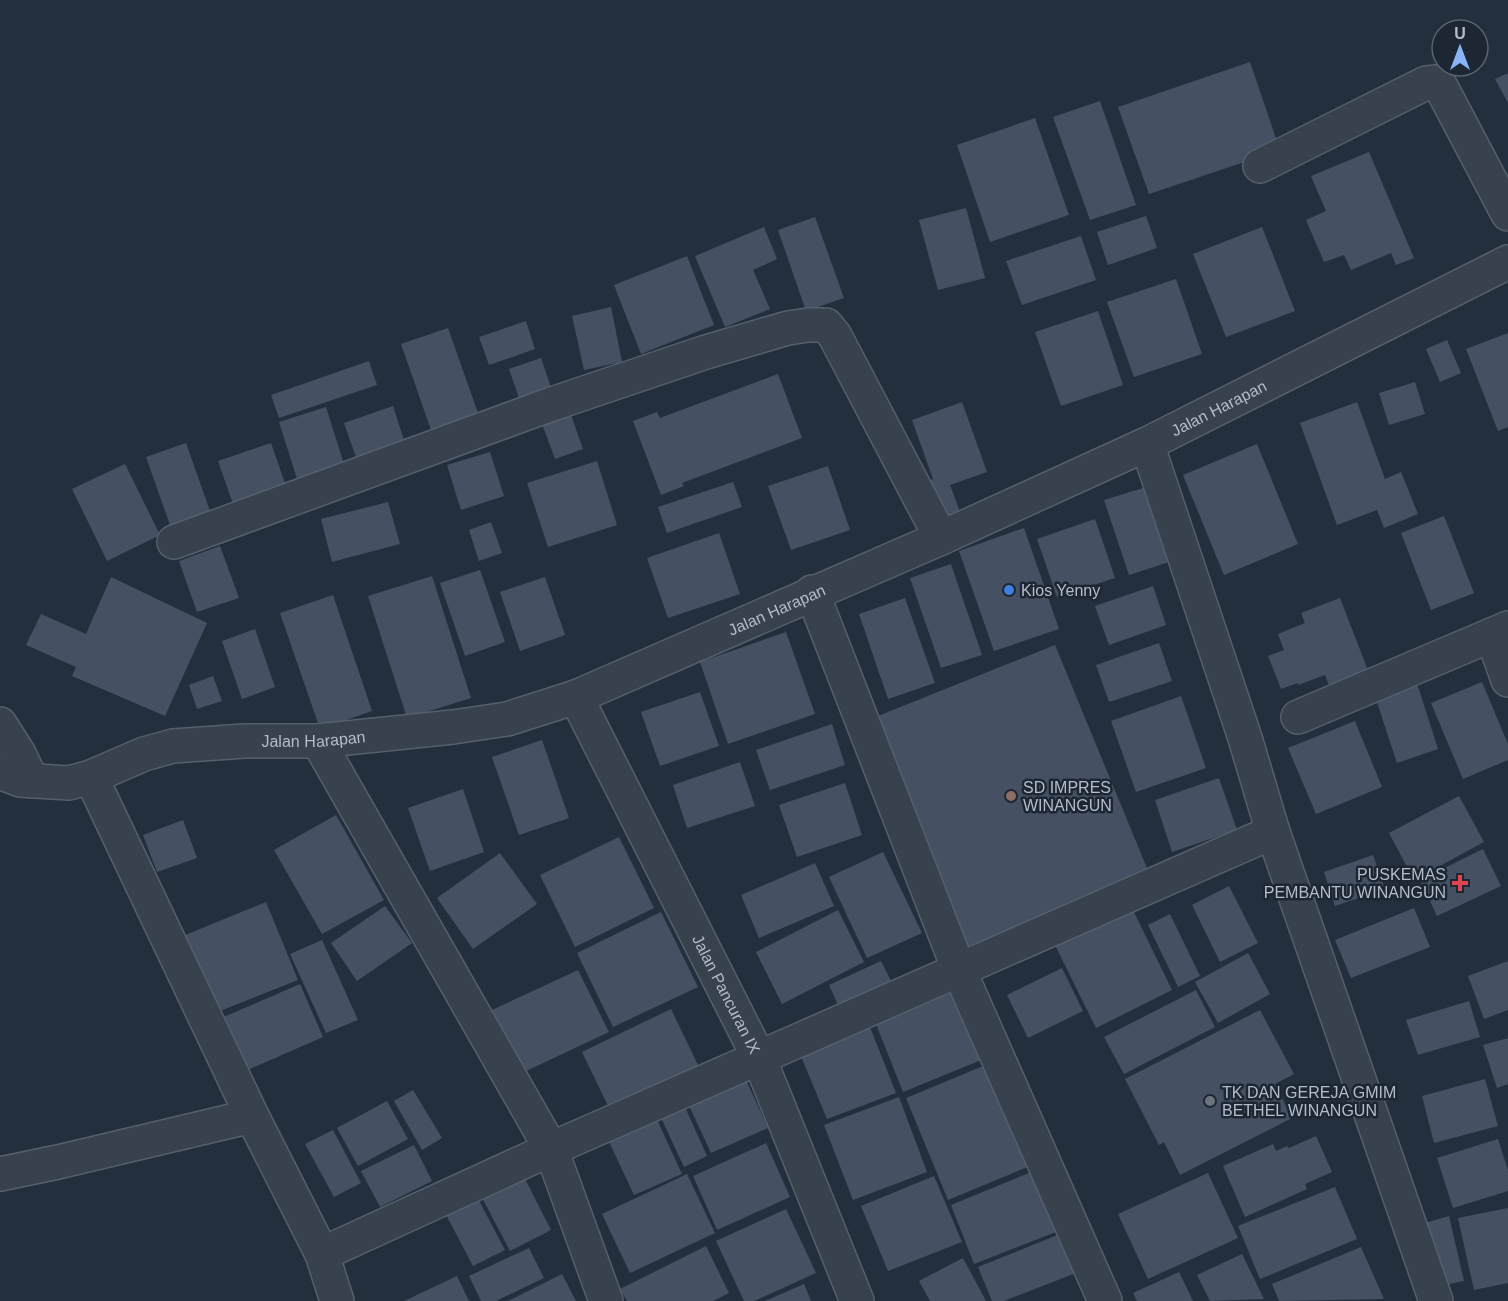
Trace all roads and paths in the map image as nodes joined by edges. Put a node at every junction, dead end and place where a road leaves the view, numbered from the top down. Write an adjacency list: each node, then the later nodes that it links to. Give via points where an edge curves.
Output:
1 (1260, 166): 2 (street, via 1434,82 1441,87)
2 (1508, 214)
3 (1508, 262): 4 (street, Jalan Harapan)
4 (1147, 444): 5 (street, Jalan Harapan); 17 (street)
5 (941, 538): 6 (street, via 835,336 826,325 808,325 706,352 549,405); 7 (street, Jalan Harapan)
6 (174, 542)
7 (812, 592): 10 (street, Jalan Harapan); 18 (street)
8 (1500, 631): 9 (street); 11 (street)
9 (1508, 680)
10 (576, 697): 13 (street, Jalan Harapan, via 483,724); 19 (street, Jalan Pancuran IX)
11 (1298, 717)
12 (0, 724): 16 (street)
13 (318, 741): 15 (street, Jalan Harapan, via 173,746); 21 (street)
14 (0, 772): 16 (street, Jalan Harapan)
15 (91, 777): 16 (street, Jalan Harapan, via 69,783); 20 (street)
16 (32, 781)
17 (1273, 832): 18 (street); 28 (street)
18 (958, 970): 19 (street); 27 (street)
19 (759, 1059): 21 (street); 26 (street, Jalan Pancuran IX)
20 (252, 1116): 22 (street); 23 (street)
21 (551, 1149): 23 (street); 25 (street)
22 (0, 1174)
23 (322, 1254): 24 (street)
24 (337, 1301)
25 (606, 1301)
26 (857, 1301)
27 (1105, 1301)
28 (1436, 1301)

